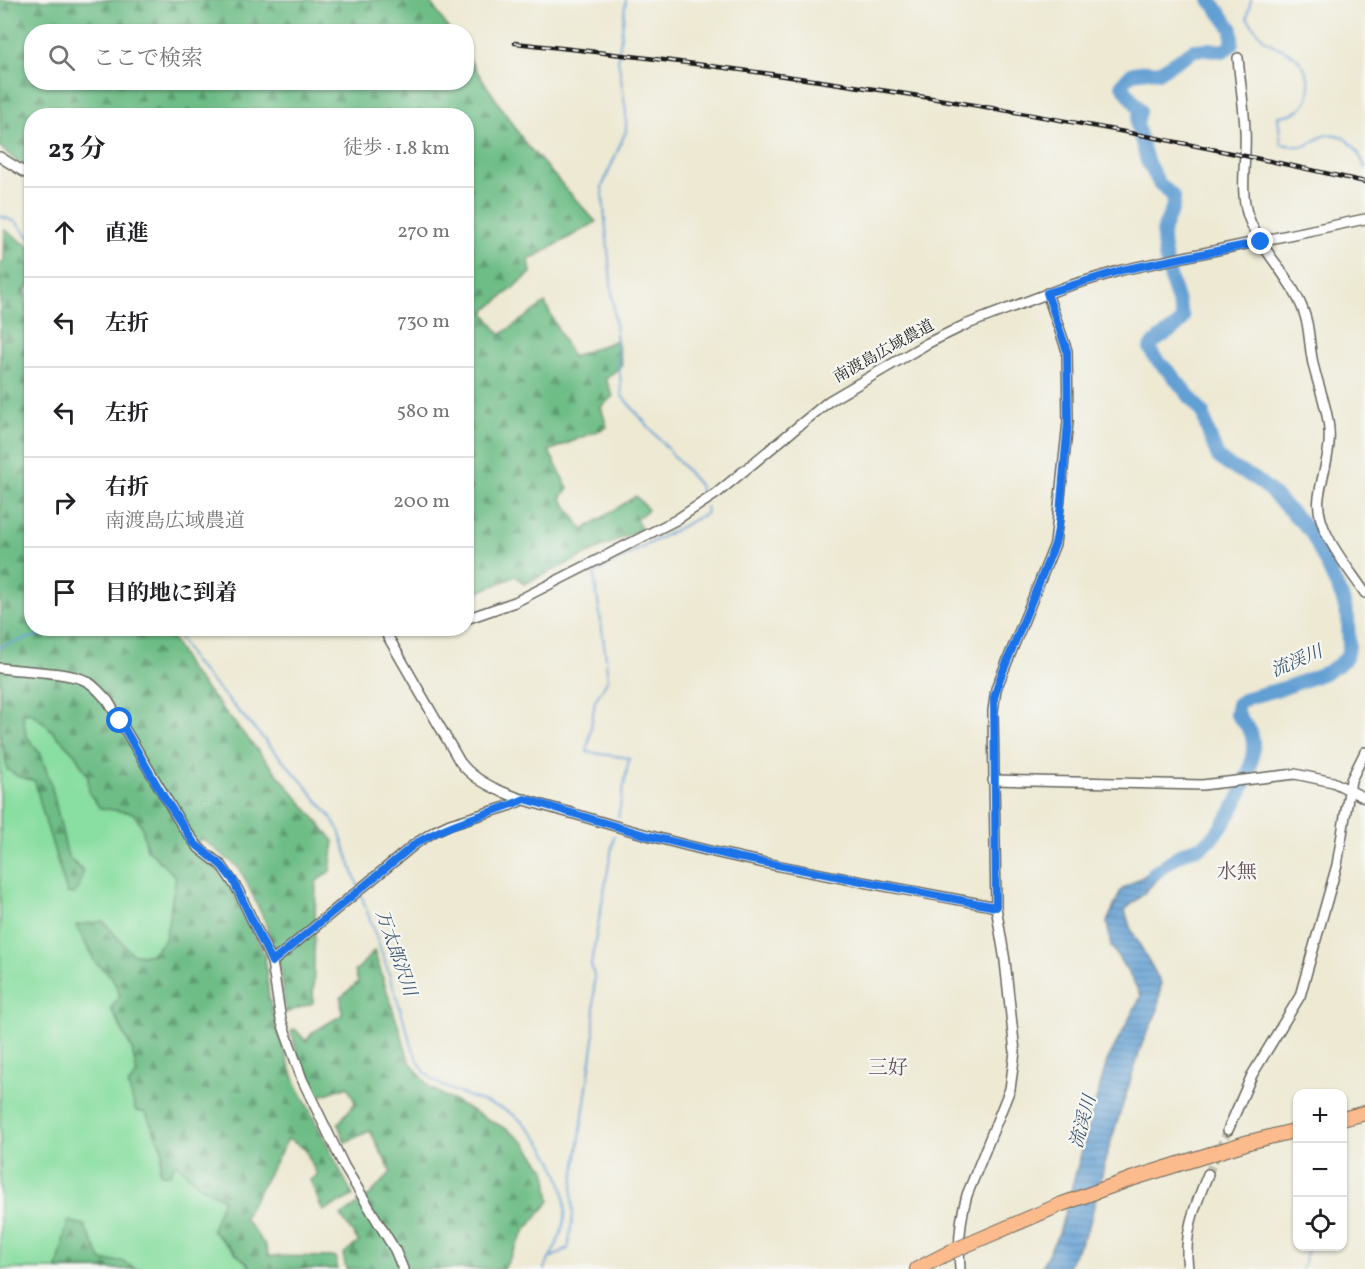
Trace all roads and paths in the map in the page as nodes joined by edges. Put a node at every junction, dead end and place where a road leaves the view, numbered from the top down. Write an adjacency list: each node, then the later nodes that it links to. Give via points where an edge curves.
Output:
1 (1238, 58): 5 (street, via 1245,132 1245,204)
2 (0, 157): 3 (street)
3 (24, 172)
4 (1365, 219): 5 (street, 南渡島広域農道)
5 (1261, 242): 6 (street, 南渡島広域農道, via 1122,270); 7 (street, via 1301,306 1325,405 1329,441 1318,511 1330,539)
6 (1047, 293): 8 (street, 南渡島広域農道, via 965,325 853,385 797,425 717,493 676,520 515,602); 12 (street, via 1067,351 1068,422 1059,524 1055,544 996,689)
7 (1365, 593)
8 (474, 616)
9 (388, 636): 15 (street, via 465,769 478,780)
10 (0, 668): 17 (street, via 75,677 88,681 108,700 194,843 233,880)
11 (1365, 752): 13 (street)
12 (993, 780): 13 (street, via 1218,783 1295,774); 16 (street)
13 (1350, 789): 14 (street); 20 (street, via 1337,865 1300,996 1252,1075)
14 (1365, 798)
15 (525, 799): 16 (street, via 736,857); 17 (street, via 435,831)
16 (996, 907): 25 (street, via 1014,1063 1010,1089 967,1194 960,1224)
17 (272, 962): 23 (street, via 281,1020 302,1079 344,1166)
18 (1365, 1113): 19 (highway)
19 (1347, 1118)
20 (1228, 1130)
21 (1293, 1131): 24 (highway, bridge, via 1131,1179 1062,1204)
22 (1208, 1174): 26 (street, via 1191,1214)
23 (403, 1269)
24 (917, 1269)
25 (960, 1269)
26 (1188, 1269)

